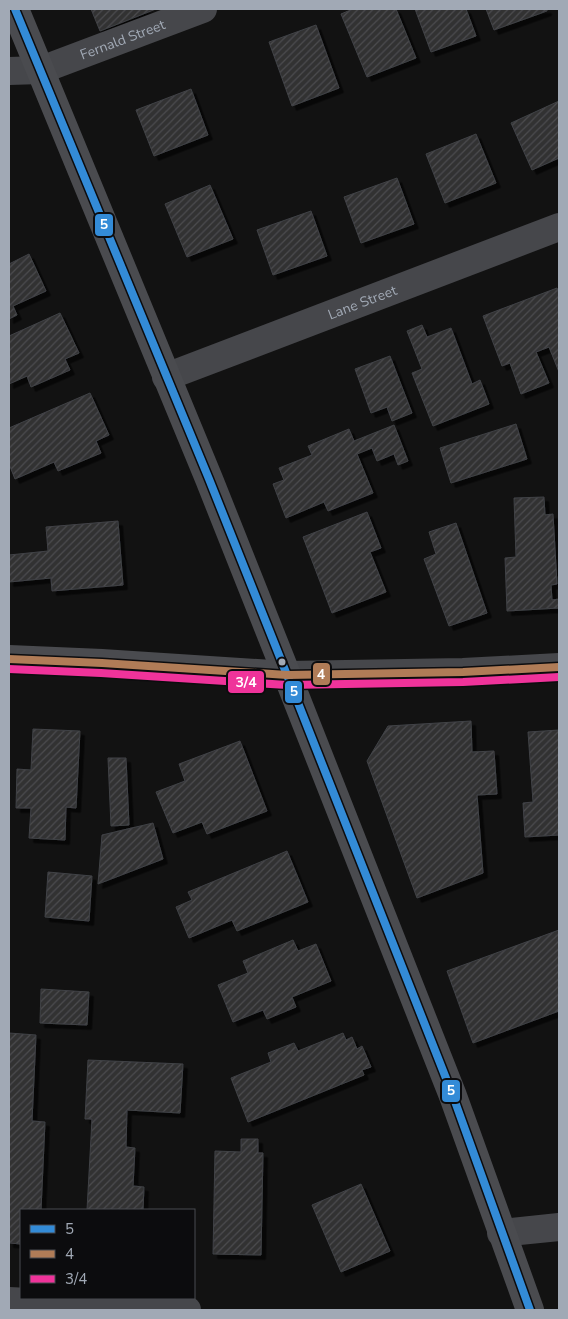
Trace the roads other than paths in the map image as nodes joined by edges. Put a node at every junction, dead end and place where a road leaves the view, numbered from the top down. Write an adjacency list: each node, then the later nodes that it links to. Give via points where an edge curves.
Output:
1 (15, 9): 3 (main road)
2 (203, 9): 3 (street, Fernald Street)
3 (41, 70): 4 (street, Fernald Street); 6 (main road)
4 (9, 71)
5 (559, 228): 6 (street, Lane Street)
6 (166, 377): 9 (main road)
7 (9, 660): 9 (main road)
8 (559, 667): 9 (street)
9 (287, 675): 11 (main road, via 453,1096)
10 (559, 1227): 11 (street)
11 (501, 1233): 14 (main road)
12 (9, 1301): 13 (street)
13 (186, 1310)
14 (530, 1310)

